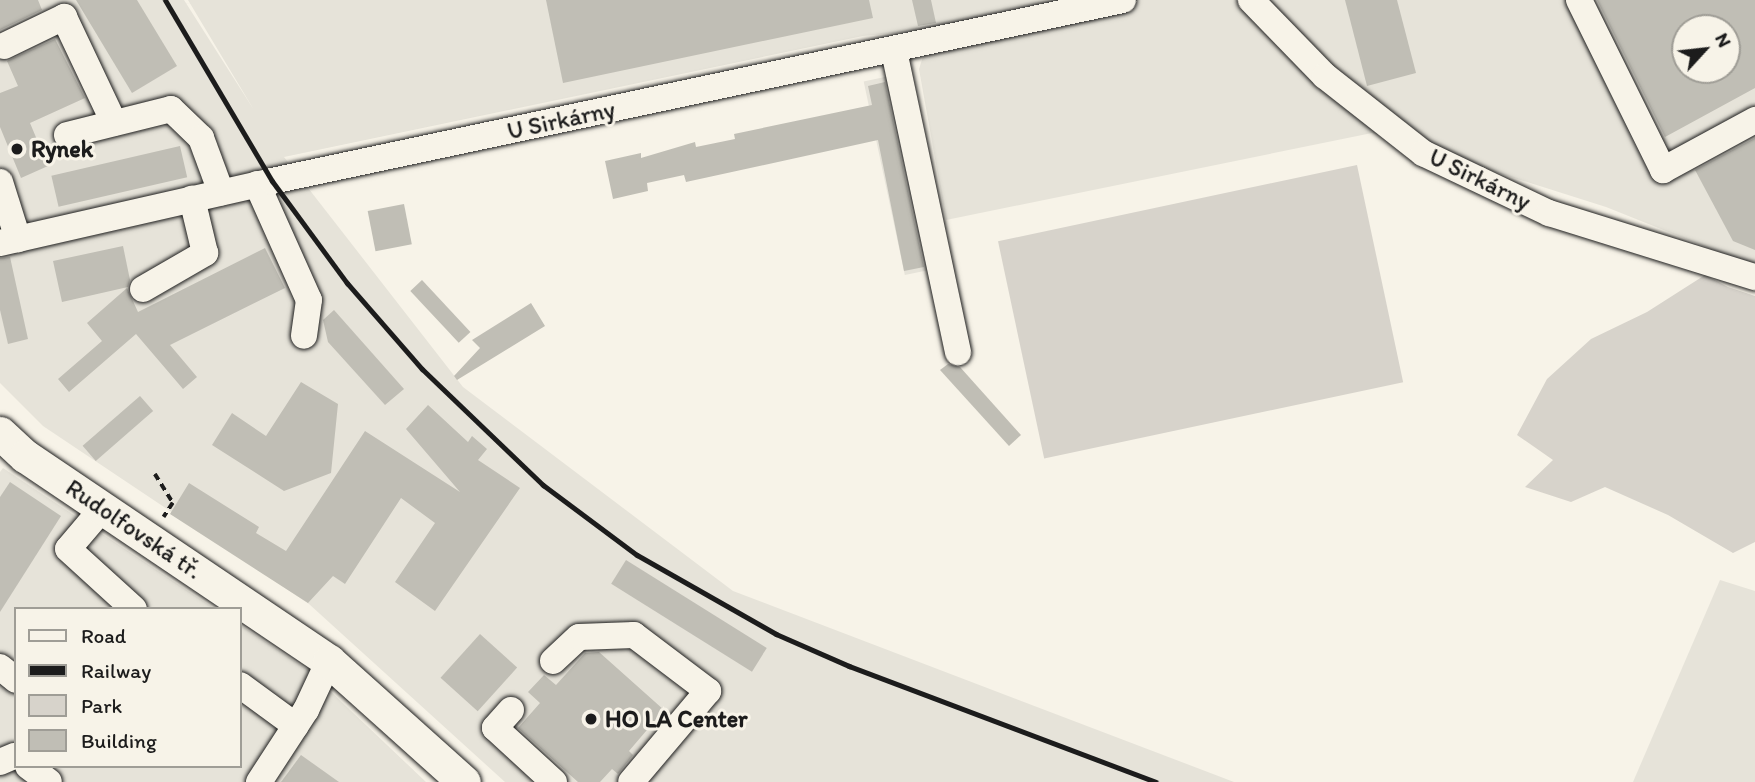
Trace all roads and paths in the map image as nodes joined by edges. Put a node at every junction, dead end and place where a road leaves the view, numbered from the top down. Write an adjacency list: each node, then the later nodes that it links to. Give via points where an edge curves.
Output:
1 (1123, 0): 5 (street, U Sirkárny)
2 (1251, 0): 14 (street, U Sirkárny, via 1325,76 1423,153 1549,213)
3 (1579, 0): 6 (street, via 1663,170)
4 (4, 46): 7 (street, via 64,18)
5 (894, 51): 10 (street, U Sirkárny); 17 (street)
6 (1755, 120)
7 (114, 123): 8 (street); 11 (street, via 171,109 201,138)
8 (67, 135)
9 (0, 182): 13 (street)
10 (257, 184): 11 (street, U Sirkárny); 16 (street, via 309,300)
11 (221, 192): 12 (street, U Sirkárny)
12 (192, 199): 13 (street, U Sirkárny); 15 (street, via 205,253)
13 (9, 241)
14 (1755, 277)
15 (143, 289)
16 (304, 337)
17 (958, 352)
18 (0, 433): 20 (main road, Rudolfovská tř., via 25,456)
19 (155, 474): 21 (path, via 173,503)
20 (102, 509): 21 (main road, Rudolfovská tř.); 22 (street, via 68,549)
21 (149, 540): 23 (main road, Rudolfovská tř.)
22 (132, 607)
23 (329, 661): 29 (street); 33 (main road, Rudolfovská tř.)
24 (553, 661): 35 (street, via 579,637 634,635 708,691)
25 (0, 667): 26 (street)
26 (14, 678)
27 (242, 686): 29 (street)
28 (511, 710): 34 (street, via 495,728)
29 (296, 726): 32 (street)
30 (28, 768): 31 (street)
31 (49, 782)
32 (258, 782)
33 (464, 782)
34 (554, 782)
35 (631, 782)

